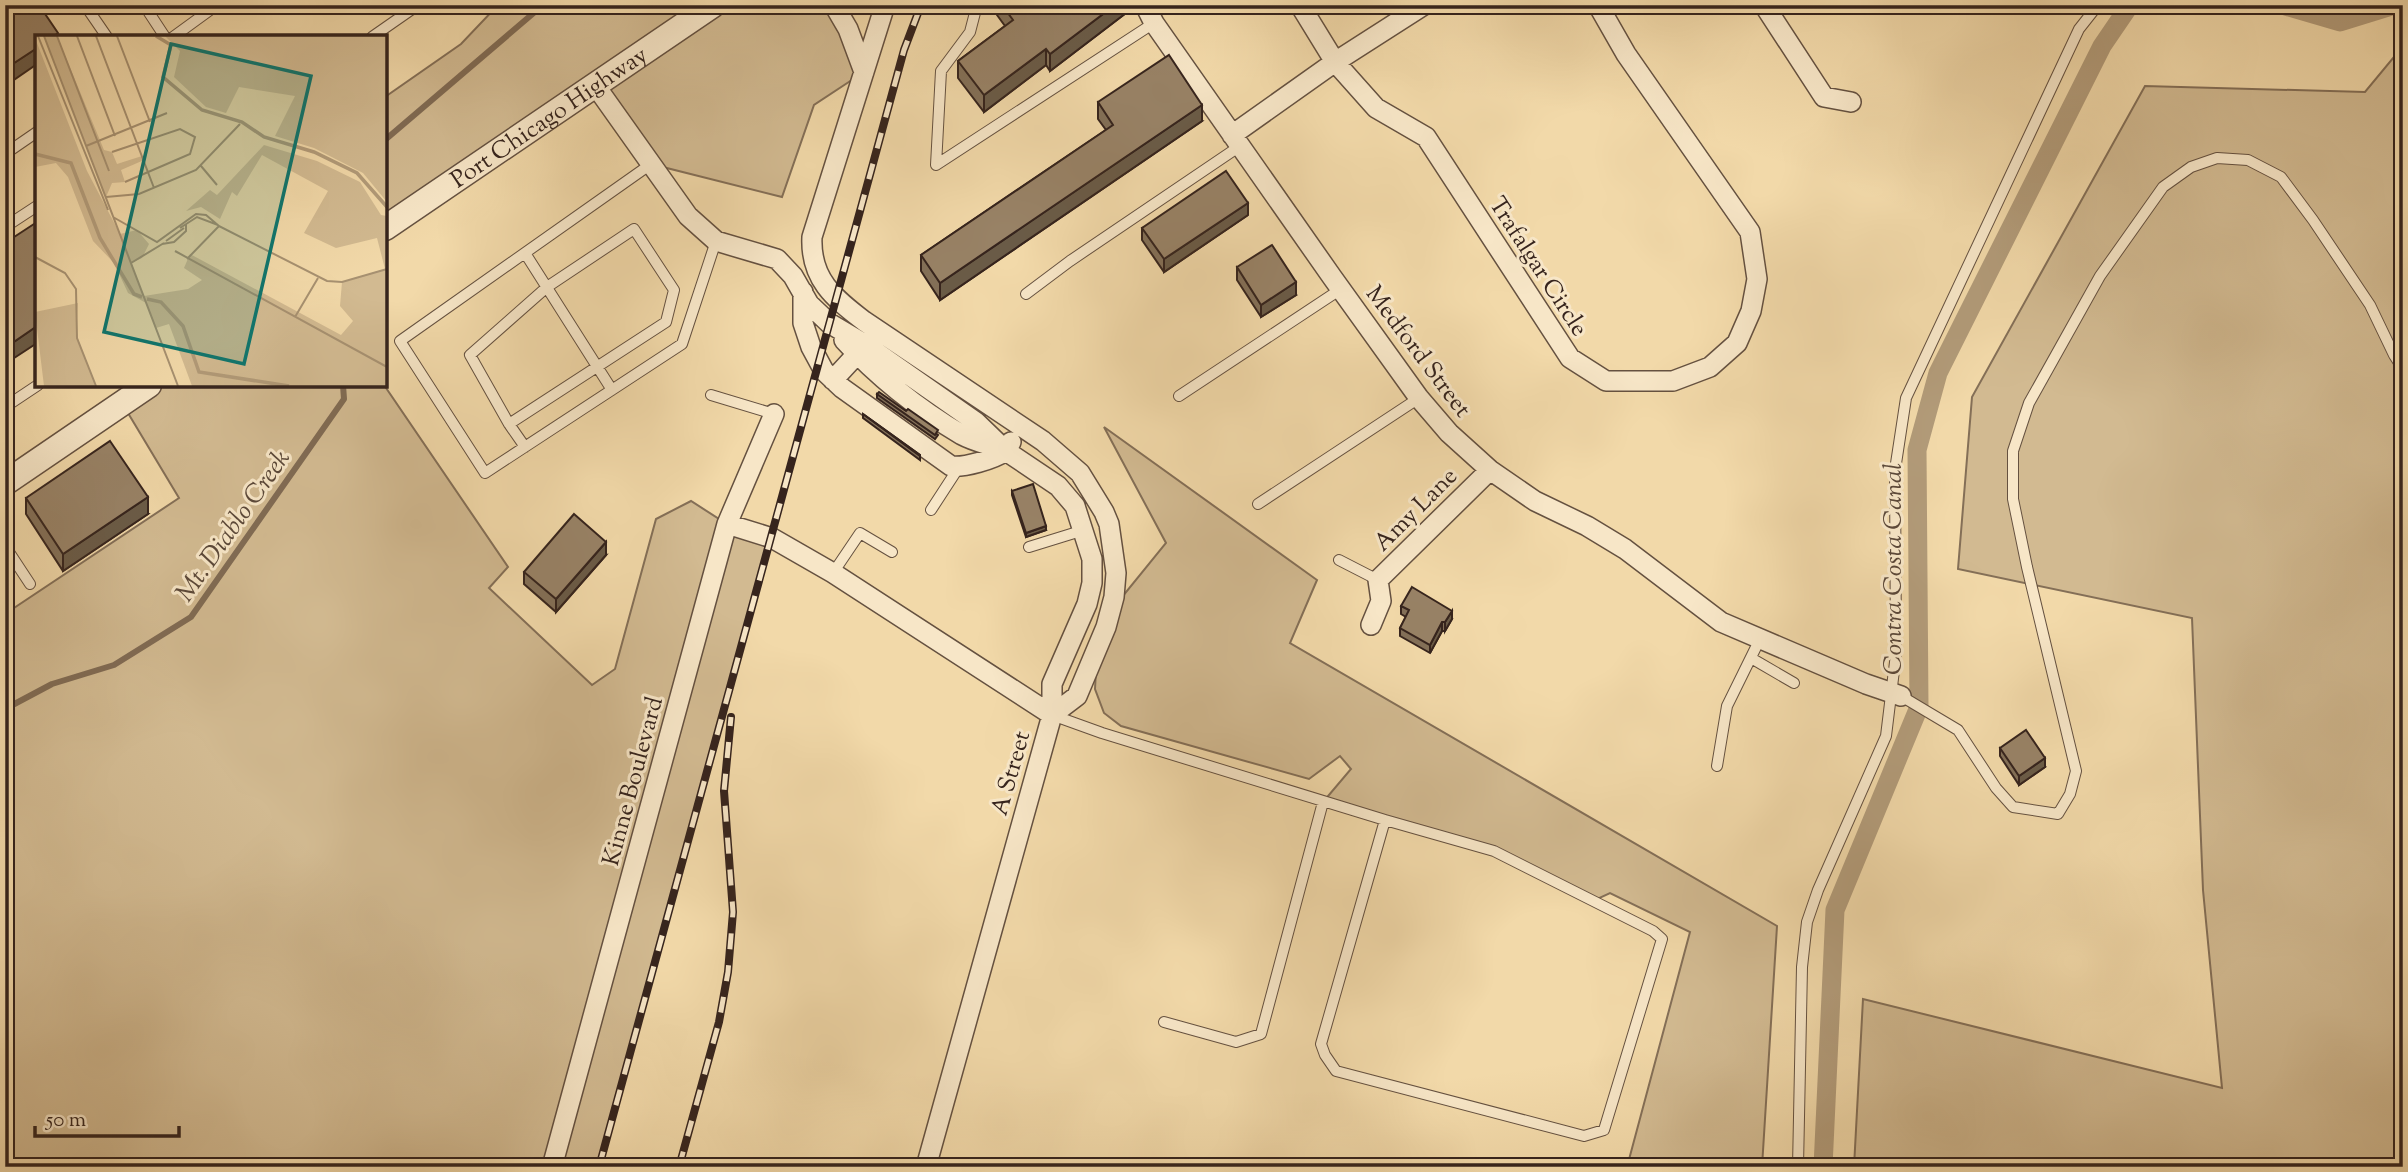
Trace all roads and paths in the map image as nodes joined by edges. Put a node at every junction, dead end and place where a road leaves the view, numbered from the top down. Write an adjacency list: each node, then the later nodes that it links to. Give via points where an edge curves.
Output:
1 (85, 5): 16 (lane)
2 (144, 5): 17 (lane)
3 (217, 5): 18 (lane)
4 (418, 5): 19 (lane)
5 (713, 5): 22 (street, Port Chicago Highway)
6 (834, 5): 21 (street)
7 (885, 5): 21 (street)
8 (977, 5): 15 (lane, via 970,32 941,71 936,165)
9 (1145, 5): 15 (street, Medford Street)
10 (1300, 5): 20 (street, Trafalgar Circle)
11 (1424, 5): 20 (street)
12 (1598, 5): 20 (street, Trafalgar Circle, via 1626,54 1750,232 1757,279 1751,311 1737,343 1710,367 1673,381 1606,381 1570,358 1426,137 1376,108)
13 (1764, 5): 23 (street, via 1824,97)
14 (2098, 5): 71 (lane, via 2079,29 1906,398 1895,470)
15 (1154, 23): 25 (street, Medford Street)
16 (106, 35)
17 (164, 35)
18 (176, 35)
19 (375, 35)
20 (1335, 62): 25 (street)
21 (864, 72): 37 (street, via 811,252 818,276)
22 (596, 85): 27 (street); 30 (street, Port Chicago Highway)
23 (1851, 102)
24 (35, 133): 26 (lane)
25 (1236, 141): 34 (street, Medford Street); 36 (lane)
26 (5, 154)
27 (651, 164): 31 (street, via 688,216); 32 (lane)
28 (35, 207): 29 (lane)
29 (5, 227)
30 (387, 227)
31 (716, 241): 35 (street, via 777,259); 43 (lane, via 682,344)
32 (525, 253): 33 (lane); 51 (lane, via 400,341 485,473)
33 (547, 287): 38 (lane); 38 (lane, via 634,229 674,290 666,322); 49 (lane, via 470,355)
34 (1341, 289): 45 (lane); 46 (street, Medford Street)
35 (803, 292): 37 (street, via 829,323); 40 (street, via 803,323 811,347)
36 (1026, 294)
37 (858, 338): 40 (street); 50 (street); 52 (street, via 976,422)
38 (597, 368): 43 (lane); 49 (lane)
39 (2403, 369): 71 (lane, via 2370,305 2281,177 2248,160 2217,158 2190,167 2164,187 2100,276 2029,403 2013,451 2013,499 2026,567 2076,771 2058,814 2013,807 1958,730)
40 (833, 380): 53 (street, via 951,466)
41 (35, 387): 47 (lane)
42 (146, 387): 55 (street)
43 (612, 390): 51 (lane)
44 (711, 395): 48 (lane)
45 (1179, 396)
46 (1419, 398): 54 (street, Medford Street); 56 (lane)
47 (5, 407)
48 (774, 414): 58 (street, Kinne Boulevard)
49 (509, 424): 51 (lane)
50 (1020, 427): 52 (street); 72 (street, via 1080,473 1109,524 1116,573 1106,626 1077,696)
51 (525, 447)
52 (1006, 451): 53 (street); 59 (street, via 1058,486 1075,506)
53 (959, 467): 57 (lane)
54 (1490, 470): 65 (street, Amy Lane); 68 (street, Medford Street, via 1535,501 1625,549 1721,622)
55 (5, 483)
56 (1258, 505)
57 (931, 510)
58 (727, 524): 64 (street, A Street, via 772,538); 77 (street, Kinne Boulevard)
59 (1084, 530): 61 (lane); 72 (street, via 1092,559 1092,583 1052,684)
60 (5, 546): 66 (lane)
61 (1029, 547)
62 (892, 552): 64 (lane, via 860,533)
63 (1339, 560): 65 (lane)
64 (833, 573): 72 (street, A Street)
65 (1378, 580): 67 (street, Amy Lane, via 1381,601)
66 (30, 584)
67 (1371, 625)
68 (1760, 639): 69 (lane); 71 (street, Medford Street)
69 (1751, 658): 70 (lane); 73 (lane, via 1727,706)
70 (1794, 683)
71 (1896, 694): 79 (lane, via 1886,736 1807,922)
72 (1052, 715): 74 (lane); 78 (street, A Street)
73 (1717, 766)
74 (1323, 802): 75 (lane); 76 (lane, via 1261,1034 1236,1042)
75 (1385, 820): 75 (lane, via 1494,851 1662,939 1604,1130 1584,1136 1336,1071 1321,1044)
76 (1164, 1022)
77 (552, 1167)
78 (926, 1167)
79 (1798, 1167)

